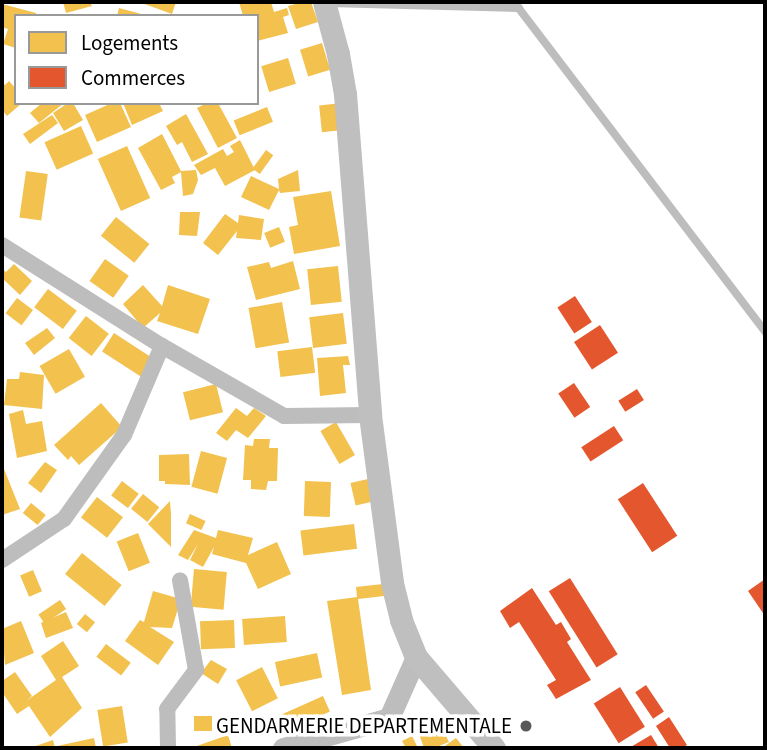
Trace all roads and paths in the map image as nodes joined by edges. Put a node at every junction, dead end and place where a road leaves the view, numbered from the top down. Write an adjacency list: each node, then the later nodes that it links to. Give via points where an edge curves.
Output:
1 (324, 2): 2 (lane); 6 (main road, via 345,94)
2 (517, 5): 4 (lane)
3 (2, 246): 5 (street)
4 (765, 332)
5 (162, 346): 6 (street, via 284,416); 7 (street, via 124,436 64,519)
6 (370, 415): 9 (main road, via 392,583)
7 (2, 560)
8 (180, 580): 10 (street, via 196,670 167,709)
9 (415, 657): 11 (street, via 389,718); 12 (main road)
10 (168, 748)
11 (283, 748)
12 (494, 748)

